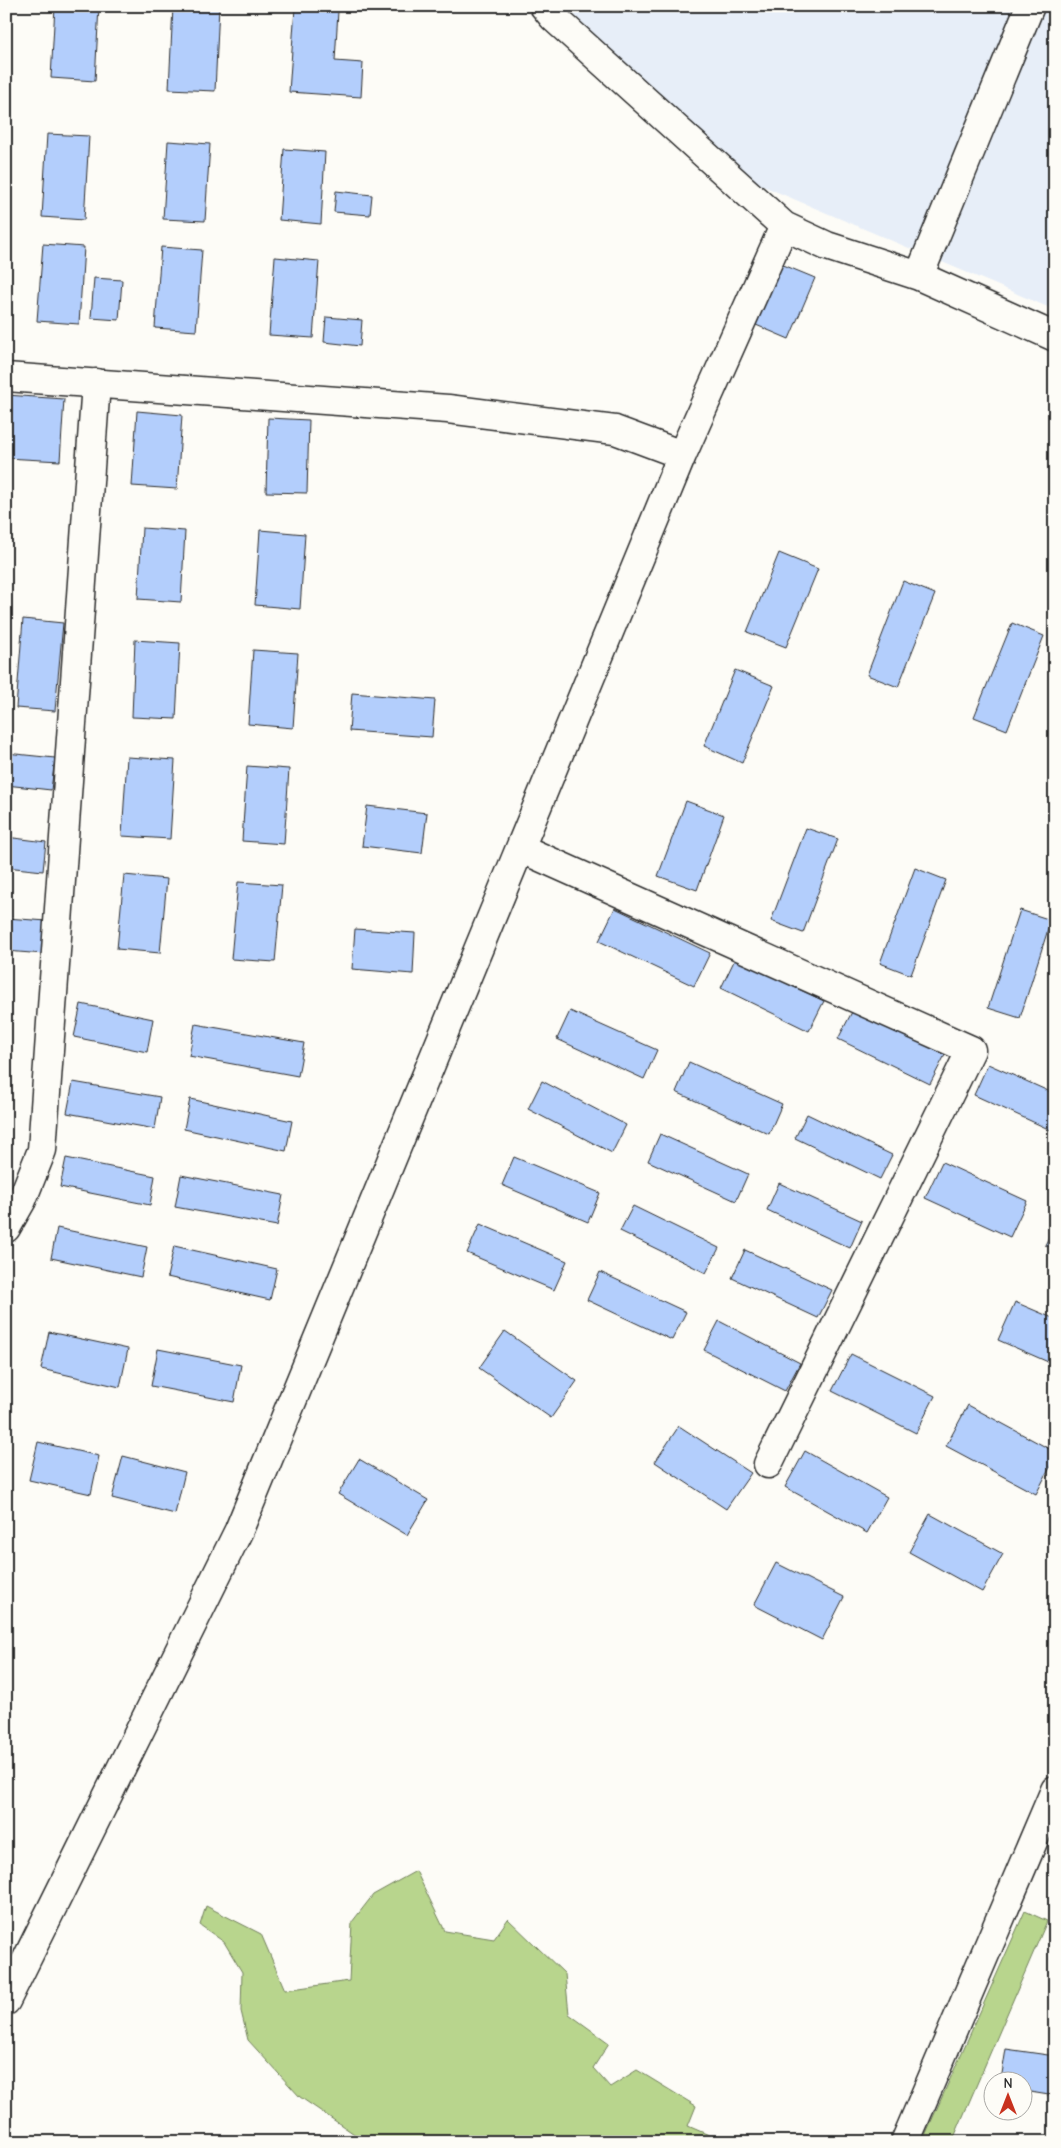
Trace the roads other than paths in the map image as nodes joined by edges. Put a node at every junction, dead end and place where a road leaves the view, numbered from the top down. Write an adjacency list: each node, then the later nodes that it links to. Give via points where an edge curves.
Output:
1 (544, 6): 3 (street)
2 (1030, 6): 4 (street)
3 (784, 226): 4 (street, via 827,246); 8 (street)
4 (919, 276): 5 (street)
5 (1055, 337)
6 (6, 377): 7 (street)
7 (96, 383): 8 (street, via 448,410 615,430); 10 (street, via 42,1150 22,1200)
8 (682, 455): 9 (street)
9 (520, 848): 11 (street, via 971,1050); 13 (street, via 239,1530)
10 (6, 1228)
11 (768, 1464)
12 (1055, 1790): 14 (street)
13 (6, 2001)
14 (905, 2142)

